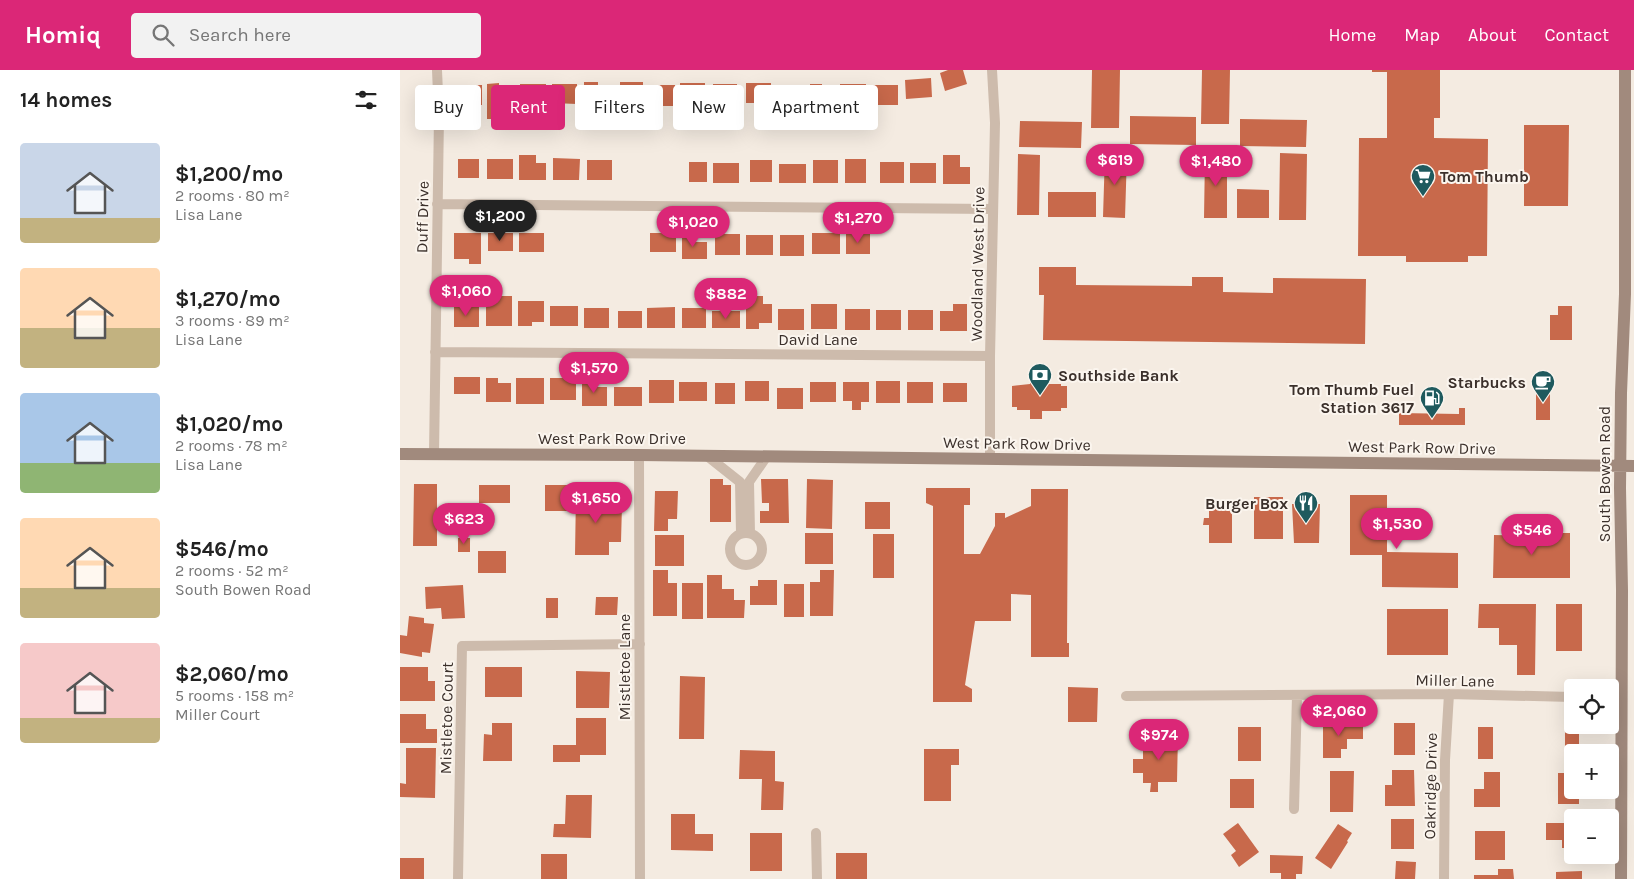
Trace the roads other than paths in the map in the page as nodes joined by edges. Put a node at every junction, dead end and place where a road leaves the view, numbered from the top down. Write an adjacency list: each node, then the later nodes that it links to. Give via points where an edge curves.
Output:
1 (438, 70): 4 (street, Duff Drive)
2 (992, 70): 5 (street, Woodland West Drive)
3 (1625, 70): 6 (main road, South Bowen Road)
4 (437, 204): 5 (street); 7 (street, Duff Drive)
5 (993, 209): 8 (street, Woodland West Drive)
6 (1630, 294): 15 (main road, South Bowen Road, via 1621,393)
7 (435, 352): 8 (street, David Lane); 10 (street, Duff Drive)
8 (990, 356): 14 (street, Woodland West Drive)
9 (400, 454): 10 (main road, West Park Row Drive)
10 (434, 454): 11 (main road, West Park Row Drive)
11 (639, 454): 12 (main road, West Park Row Drive); 19 (street, Mistletoe Lane)
12 (706, 455): 13 (main road, West Park Row Drive); 17 (street)
13 (767, 456): 14 (main road, West Park Row Drive); 17 (street)
14 (990, 459): 15 (main road, West Park Row Drive)
15 (1620, 466): 16 (main road, West Park Row Drive); 20 (main road, South Bowen Road)
16 (1634, 466)
17 (745, 482): 18 (street)
18 (745, 533)
19 (640, 644): 28 (street, Mistletoe Court, via 462,646); 29 (street, Mistletoe Lane)
20 (1616, 679)
21 (1449, 694): 23 (street, Miller Lane); 24 (street, Miller Lane); 31 (street, Oakridge Drive, via 1444,760)
22 (1126, 696): 23 (street, Miller Lane)
23 (1297, 696): 26 (street)
24 (1564, 697)
25 (1617, 734): 32 (main road, South Bowen Road)
26 (1294, 810)
27 (816, 833): 30 (street)
28 (458, 879)
29 (640, 879)
30 (817, 879)
31 (1444, 879)
32 (1621, 879)

